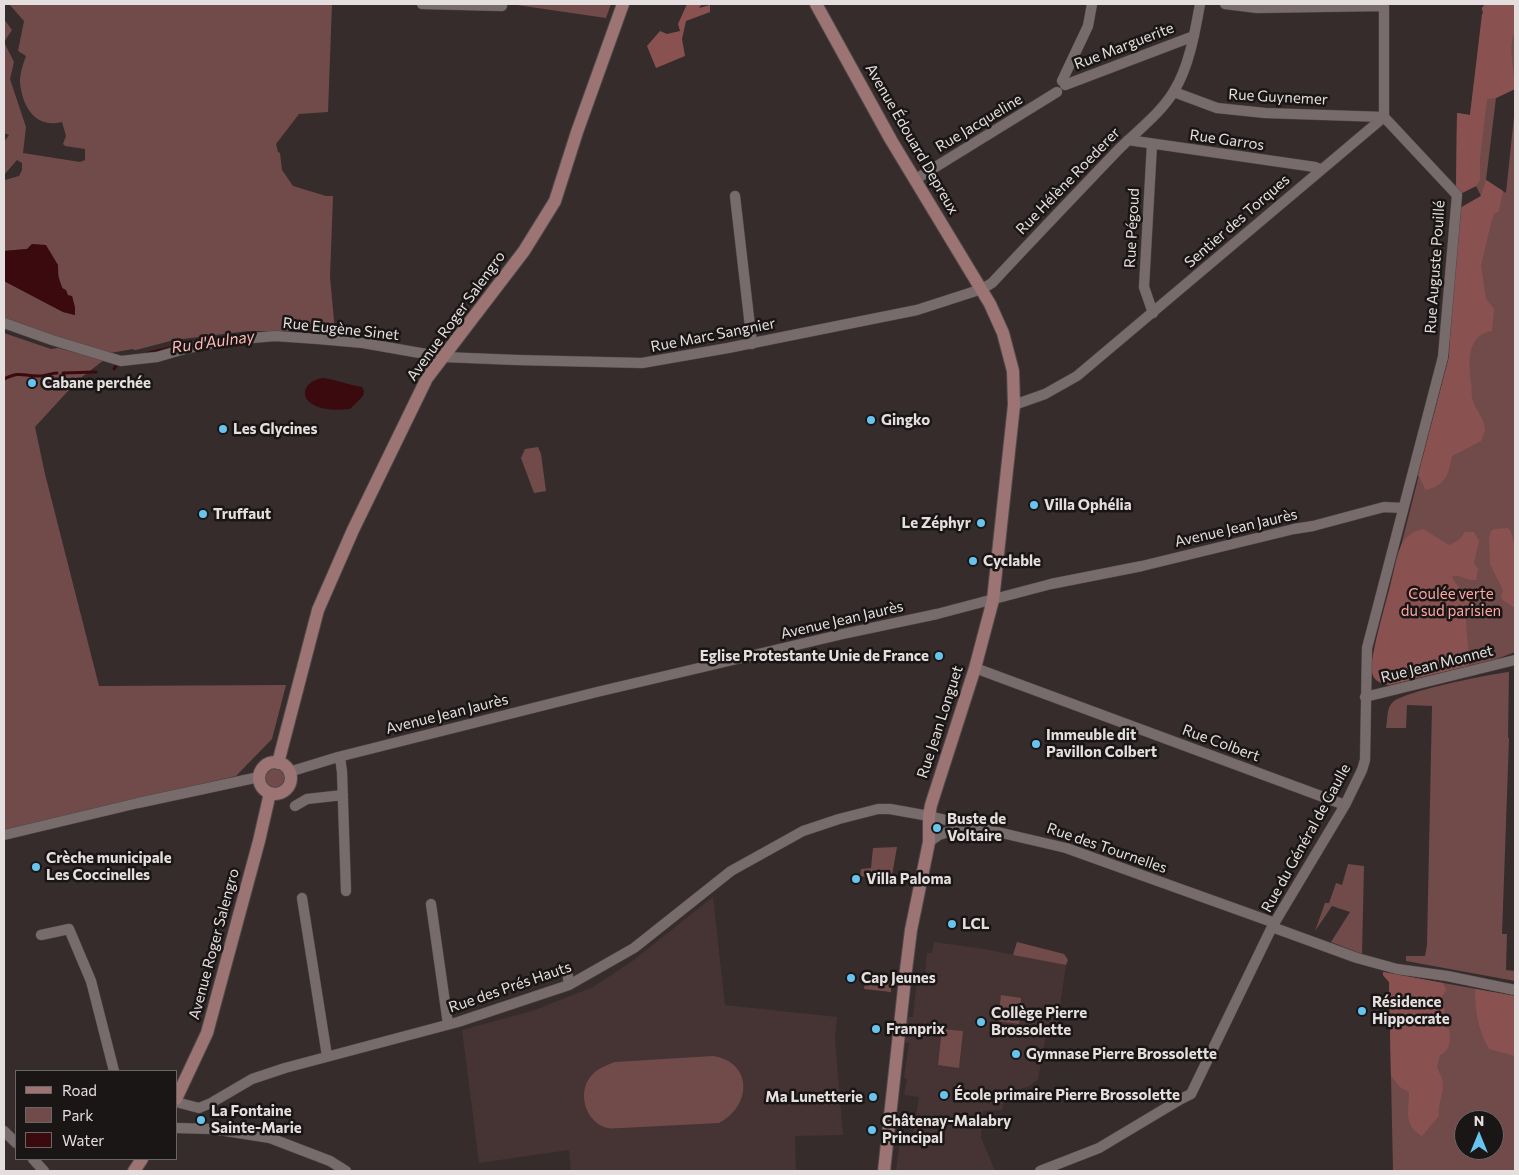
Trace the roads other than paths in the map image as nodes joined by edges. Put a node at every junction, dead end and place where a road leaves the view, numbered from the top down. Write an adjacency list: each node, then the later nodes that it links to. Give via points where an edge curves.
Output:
1 (422, 4): 7 (street)
2 (623, 4): 21 (main road, Avenue Roger Salengro, via 555,201 524,251)
3 (816, 4): 15 (main road, Avenue Édouard Depreux, via 890,140)
4 (1092, 4): 9 (street, via 1088,26)
5 (1200, 4): 8 (street, Rue Hélène Roederer)
6 (1225, 4): 11 (street, via 1258,8 1384,6)
7 (502, 6)
8 (1194, 36): 9 (street, Rue Marguerite); 10 (street, Rue Hélène Roederer)
9 (1061, 86): 15 (street, Rue Jacqueline)
10 (1174, 92): 11 (street, Rue Guynemer, via 1217,108); 12 (street, Rue Hélène Roederer)
11 (1384, 117): 14 (street, Sentier des Torques); 22 (street, Rue Auguste Pouillé, via 1457,195)
12 (1128, 140): 13 (street, Rue Garros); 17 (street, Rue Hélène Roederer, via 992,283)
13 (1152, 144): 14 (street, Rue Garros); 18 (street, Rue Pégoud, via 1144,287)
14 (1320, 169): 18 (street, Sentier des Torques)
15 (916, 179): 17 (main road, Avenue Édouard Depreux)
16 (735, 196): 20 (street)
17 (982, 288): 20 (street, Rue Marc Sangnier, via 917,310); 23 (main road, Rue Jean Longuet, via 1003,334 1013,371)
18 (1153, 313): 23 (street, Sentier des Torques, via 1077,376 1045,394)
19 (4, 323): 21 (street, Rue Eugène Sinet, via 121,361 229,340 275,336 364,343)
20 (752, 344): 21 (street, Rue Marc Sangnier, via 642,363)
21 (443, 357): 30 (main road, Avenue Roger Salengro, via 424,383 318,610)
22 (1444, 357): 24 (street, Rue du Général de Gaulle)
23 (1014, 405): 25 (main road, Rue Jean Longuet)
24 (1403, 508): 25 (street, Avenue Jean Jaurès, via 1384,507); 28 (street, Rue du Général de Gaulle, via 1367,648)
25 (993, 600): 27 (main road, Rue Jean Longuet); 29 (street, Avenue Jean Jaurès, via 597,692)
26 (1515, 660): 28 (street, Rue Jean Monnet)
27 (975, 668): 35 (street, Rue Colbert); 37 (main road, Rue Jean Longuet)
28 (1365, 697): 35 (street, Rue du Général de Gaulle, via 1365,760)
29 (340, 757): 31 (street, Avenue Jean Jaurès); 34 (street)
30 (278, 763): 31 (main road); 32 (main road, via 265,765)
31 (289, 772): 33 (main road, via 285,789 276,794)
32 (259, 777): 33 (main road, via 264,790); 39 (street)
33 (270, 793): 52 (main road, Avenue Roger Salengro, via 207,1033)
34 (343, 795): 36 (street, via 307,799); 41 (street)
35 (1345, 805): 44 (street, Rue du Général de Gaulle)
36 (295, 806)
37 (929, 816): 38 (street, Rue des Prés Hauts); 40 (main road, Rue Jean Longuet); 47 (street, Rue des Prés Hauts, via 878,809 803,831 731,872 634,948)
38 (969, 825): 40 (street); 44 (street, Rue des Tournelles, via 1066,848)
39 (4, 835)
40 (930, 842): 62 (main road, Rue Jean Longuet, via 911,930)
41 (346, 890)
42 (302, 898): 50 (street)
43 (431, 904): 49 (street)
44 (1274, 925): 48 (street, Rue des Tournelles, via 1358,958 1397,969); 63 (street, Rue du Général de Gaulle, via 1191,1094 1099,1148)
45 (41, 936): 51 (street, via 69,929 91,981)
46 (567, 970): 47 (street)
47 (569, 985): 49 (street, Rue des Prés Hauts)
48 (1515, 990)
49 (448, 1024): 50 (street, Rue des Prés Hauts)
50 (327, 1056): 53 (street, Rue des Prés Hauts, via 252,1079 198,1108)
51 (114, 1070)
52 (178, 1096)
53 (178, 1101)
54 (178, 1128): 61 (street, via 213,1129 270,1138 330,1161)
55 (4, 1131): 56 (street)
56 (15, 1142)
57 (34, 1160): 59 (street)
58 (141, 1160): 60 (main road)
59 (44, 1171)
60 (134, 1171)
61 (346, 1171)
62 (884, 1171)
63 (1040, 1171)

